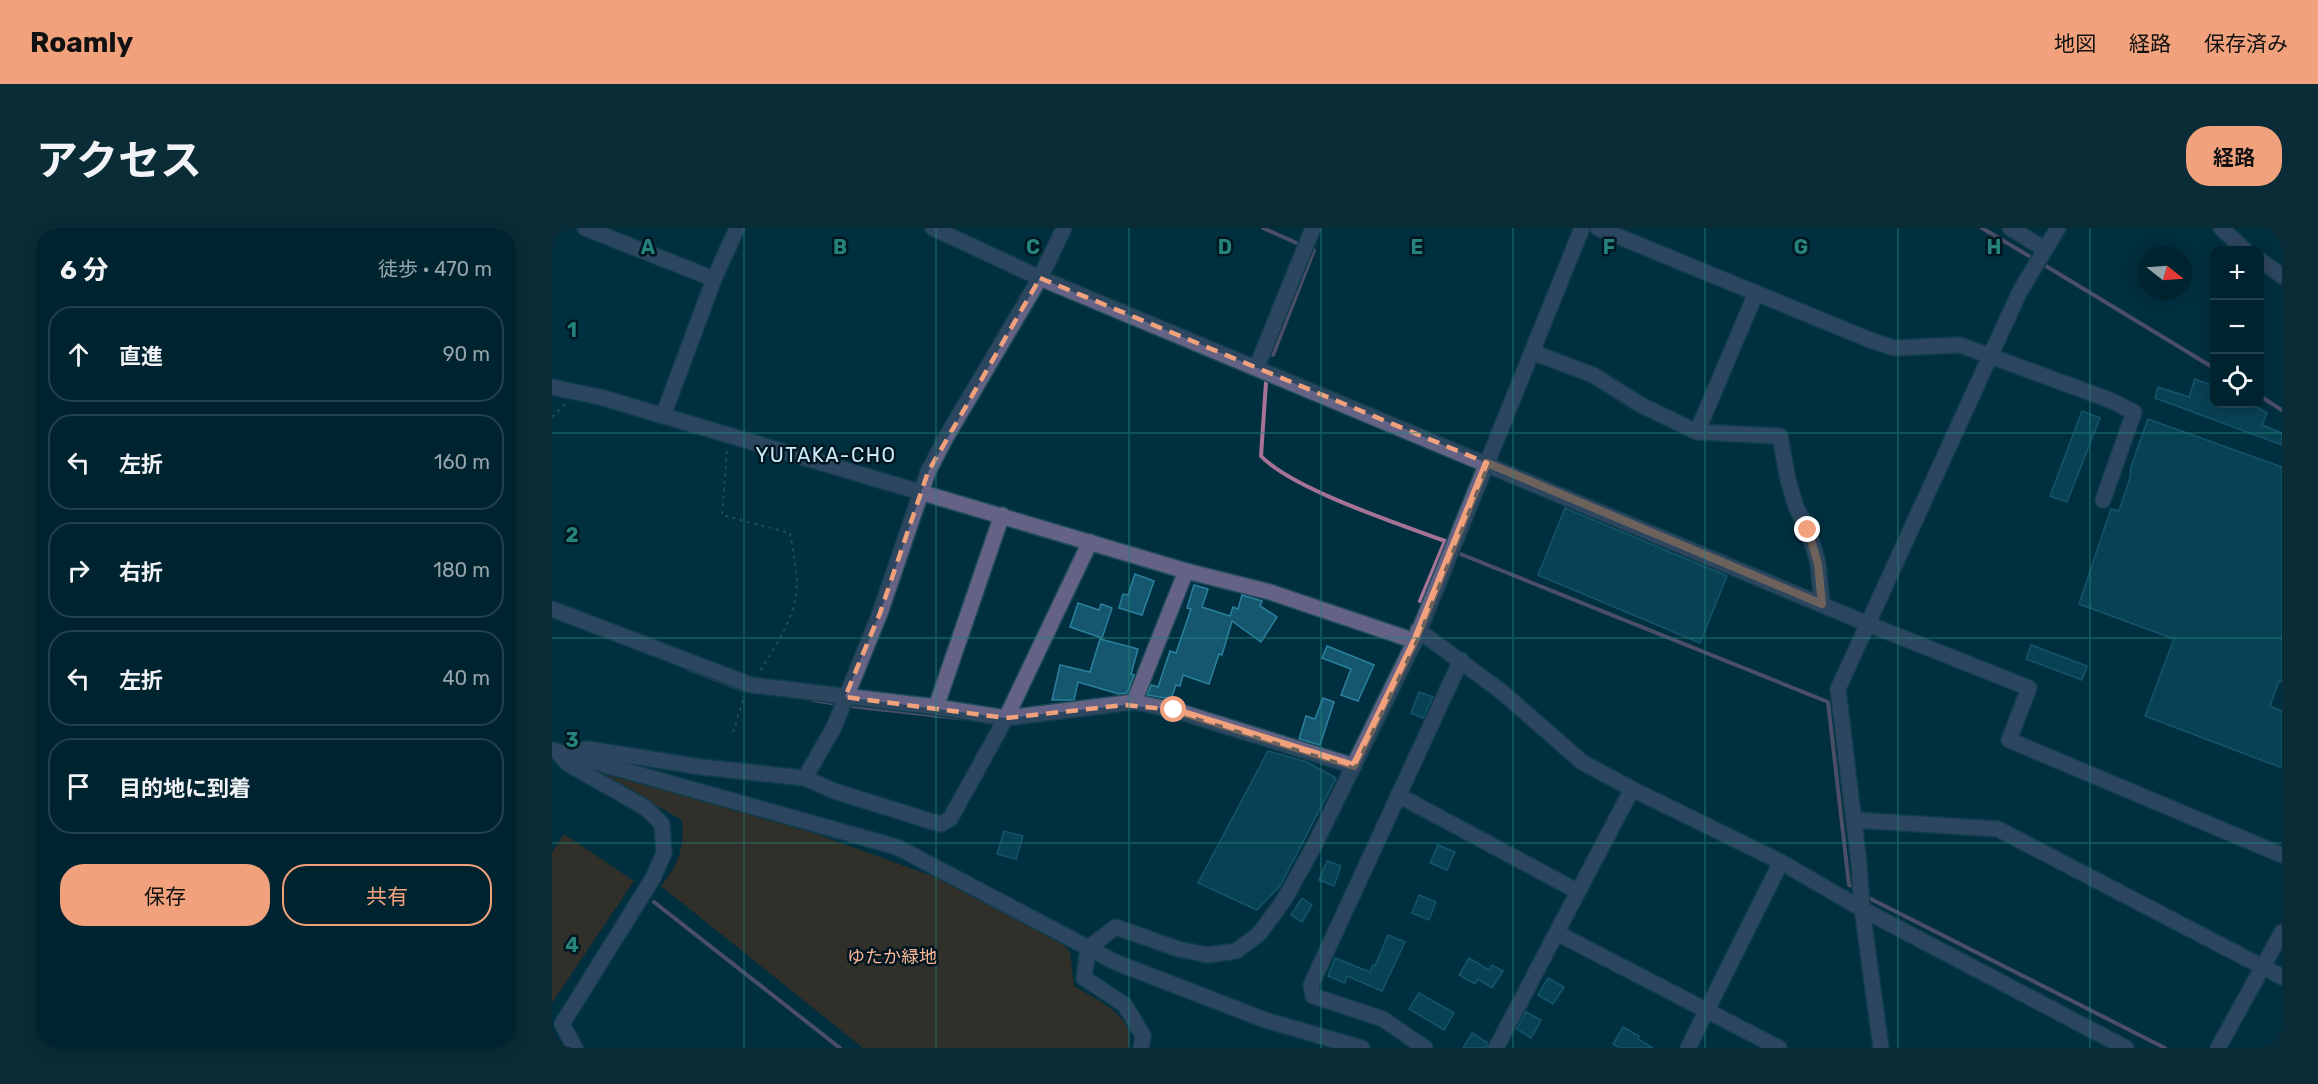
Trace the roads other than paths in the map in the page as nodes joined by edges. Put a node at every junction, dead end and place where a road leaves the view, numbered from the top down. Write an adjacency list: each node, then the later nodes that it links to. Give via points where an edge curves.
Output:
1 (585, 228): 16 (street)
2 (737, 228): 16 (street)
3 (933, 228): 15 (street)
4 (1064, 228): 15 (street)
5 (1582, 228): 18 (street)
6 (1598, 228): 17 (street)
7 (2010, 228): 12 (street)
8 (2058, 228): 12 (street)
9 (2221, 228): 11 (street)
10 (1308, 240): 20 (street)
11 (2241, 246)
12 (2044, 251): 19 (street)
13 (2264, 263): 14 (street)
14 (2282, 276)
15 (1040, 278): 20 (street); 25 (street, via 945,439)
16 (714, 279): 22 (street)
17 (1756, 293): 19 (street, via 1894,348 1960,345); 23 (street)
18 (1532, 352): 23 (street, via 1593,375 1641,405); 24 (street)
19 (1990, 357): 26 (street, via 2134,412); 32 (street)
20 (1257, 366): 24 (street)
21 (552, 387): 22 (street)
22 (663, 416): 25 (street)
23 (1697, 432): 30 (street, via 1780,436 1796,507 1818,564)
24 (1487, 463): 30 (street); 33 (street)
25 (922, 491): 27 (street); 35 (street, via 884,603)
26 (2103, 500)
27 (1002, 515): 28 (street); 37 (street)
28 (1090, 542): 29 (street); 38 (street)
29 (1186, 570): 33 (street); 36 (street)
30 (1822, 604): 32 (street)
31 (552, 609): 35 (street, via 751,685)
32 (1868, 624): 44 (street, via 1838,689); 45 (street, via 2029,688 2009,740)
33 (1416, 636): 34 (street); 40 (street)
34 (1461, 660): 42 (street, via 1582,762); 43 (street)
35 (845, 698): 37 (street); 41 (street, via 823,751)
36 (1134, 702): 38 (street); 40 (street, via 1174,710)
37 (936, 707): 38 (street)
38 (1004, 722): 41 (street, via 961,803 951,819 941,824 878,806)
39 (554, 751): 41 (street, via 588,749); 51 (street, via 897,847); 55 (street, via 568,764 646,808 662,824 664,853 653,878 562,1024)
40 (1349, 764): 51 (street, via 1284,900 1259,934 1236,951 1208,955 1116,927)
41 (805, 778)
42 (1632, 789): 46 (street); 47 (street)
43 (1398, 795): 47 (street); 58 (street, via 1311,985 1313,996 1383,1019)
44 (1854, 820): 48 (street); 52 (street, via 1998,829)
45 (2282, 855)
46 (1781, 862): 48 (street); 54 (street)
47 (1577, 891): 50 (street)
48 (1862, 909): 62 (street); 63 (street)
49 (2282, 932): 52 (street)
50 (1557, 933): 54 (street); 59 (street)
51 (1088, 948): 56 (street, via 1084,978 1125,1005 1143,1036); 57 (street, via 1114,962 1265,1020)
52 (2263, 968): 53 (street); 64 (street)
53 (2282, 977)
54 (1707, 1012): 60 (street); 61 (street)
55 (575, 1048)
56 (1141, 1048)
57 (1362, 1048)
58 (1425, 1048)
59 (1496, 1048)
60 (1688, 1048)
61 (1779, 1048)
62 (1881, 1048)
63 (2126, 1048)
64 (2218, 1048)

